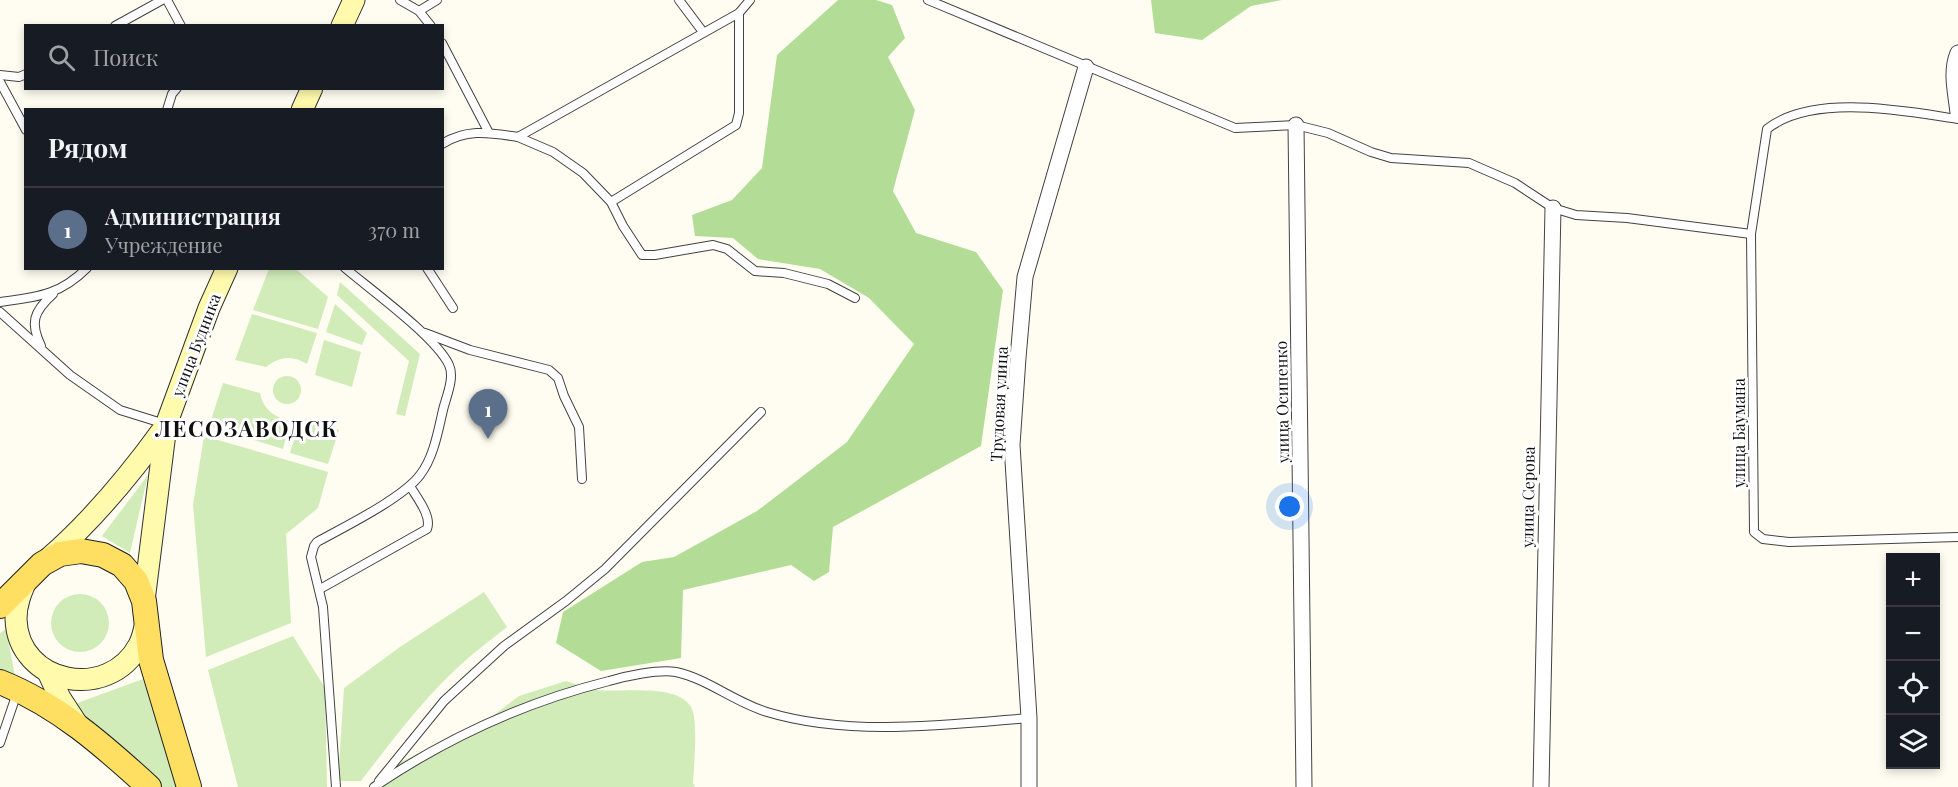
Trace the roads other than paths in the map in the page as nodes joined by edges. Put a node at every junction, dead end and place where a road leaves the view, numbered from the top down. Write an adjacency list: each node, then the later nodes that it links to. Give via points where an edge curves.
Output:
1 (162, 0): 11 (lane)
2 (167, 0): 12 (lane)
3 (354, 0): 13 (main road)
4 (400, 0): 9 (lane)
5 (437, 0): 9 (lane)
6 (679, 0): 15 (lane)
7 (750, 0): 10 (lane)
8 (928, 0): 18 (lane)
9 (419, 11): 14 (lane)
10 (739, 13): 15 (lane); 33 (lane, via 736,125)
11 (119, 24)
12 (180, 24)
13 (343, 24)
14 (429, 24)
15 (703, 32): 31 (lane)
16 (444, 47): 30 (lane)
17 (1958, 53): 26 (street, via 1954,73)
18 (1086, 67): 28 (lane, via 1235,128); 59 (street, Трудовая улица, via 1025,277 1012,445)
19 (0, 75): 20 (lane)
20 (24, 75)
21 (0, 82): 29 (lane)
22 (175, 90): 24 (lane)
23 (311, 90): 25 (main road)
24 (166, 108)
25 (303, 108)
26 (1958, 113)
27 (1958, 119): 35 (lane, улица Баумана, via 1839,107 1784,119 1767,129)
28 (1296, 125): 34 (lane, via 1391,158 1469,163 1515,183); 67 (street, улица Осипенко)
29 (24, 126)
30 (489, 133): 31 (lane); 32 (lane, via 456,135)
31 (518, 137): 33 (lane, via 553,152 583,173)
32 (444, 143)
33 (611, 202): 41 (lane, via 642,255 713,245 727,249 754,271 784,273 828,284)
34 (1553, 208): 35 (lane, via 1576,215); 68 (street, улица Серова)
35 (1751, 234): 51 (lane, улица Баумана, via 1754,532 1762,539 1789,542)
36 (84, 270): 40 (lane)
37 (226, 270): 48 (main road, улица Будника)
38 (347, 270): 45 (lane)
39 (428, 270): 43 (lane)
40 (58, 290): 42 (lane, via 38,298); 46 (lane, via 34,318)
41 (855, 298)
42 (0, 302)
43 (453, 308)
44 (0, 312): 46 (lane)
45 (421, 332): 49 (lane, via 470,350 549,370 558,378 579,427); 50 (lane, via 446,360 451,372 430,457)
46 (43, 351): 48 (lane, via 120,410)
47 (761, 412): 65 (lane, via 605,569 504,646 444,701)
48 (166, 425): 52 (main road, via 112,495); 56 (main road, улица Будника)
49 (582, 479)
50 (410, 486): 54 (lane, via 314,546 311,557); 54 (lane, via 424,511 427,529)
51 (1958, 537)
52 (45, 562): 53 (main road); 56 (main road, via 60,554 81,551 103,555 122,565 136,581)
53 (27, 579): 55 (main road); 57 (main road, via 18,599 18,630 32,659)
54 (320, 590): 64 (lane)
55 (0, 606)
56 (145, 612): 57 (main road, via 140,644 128,662 110,674 90,681 68,680); 63 (main road, улица Будника, via 151,660)
57 (48, 672): 58 (main road); 60 (main road)
58 (9, 685): 60 (main road); 61 (lane)
59 (1029, 718): 65 (lane, via 895,727 813,722 767,712 675,672 634,674 570,690 458,736); 66 (street, Трудовая улица)
60 (77, 724): 62 (main road)
61 (0, 743)
62 (149, 787)
63 (189, 787)
64 (336, 787)
65 (374, 787)
66 (1029, 787)
67 (1304, 787)
68 (1541, 787)

